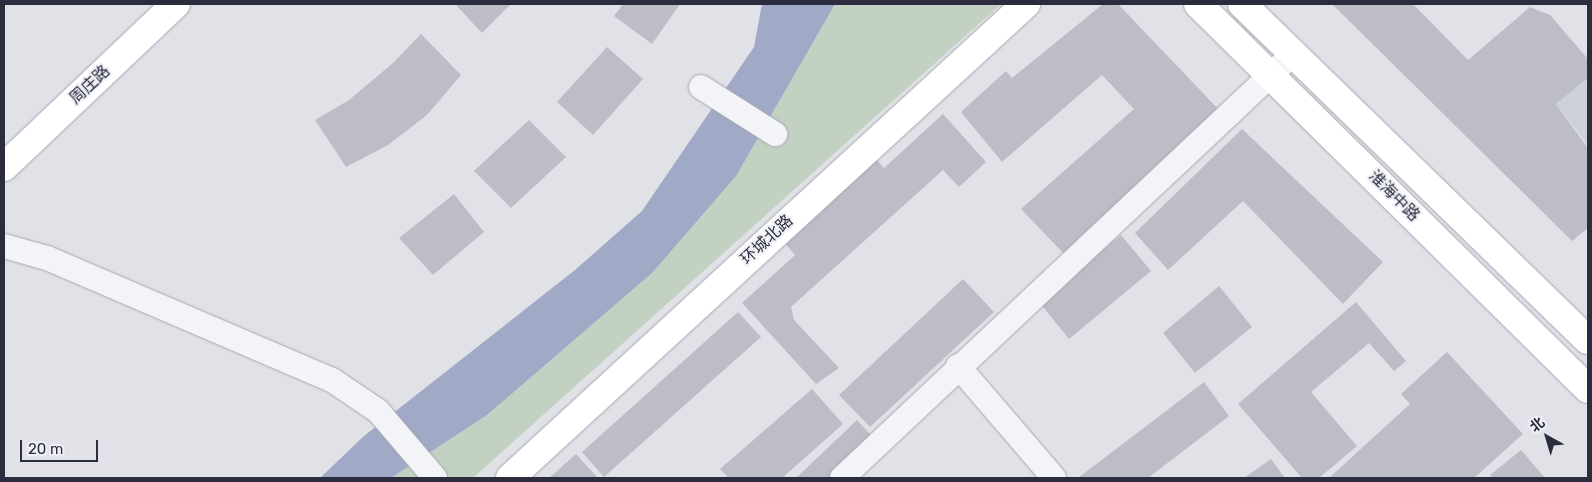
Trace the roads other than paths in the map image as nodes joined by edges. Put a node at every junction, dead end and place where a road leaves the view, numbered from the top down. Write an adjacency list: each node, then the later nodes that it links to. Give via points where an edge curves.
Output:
1 (176, 4): 9 (main road, 周庄路)
2 (1026, 4): 15 (main road, 环城北路)
3 (1198, 4): 6 (main road, 淮海中路)
4 (1242, 4): 5 (main road, 淮海中路)
5 (1293, 54): 6 (street); 11 (main road, 淮海中路)
6 (1272, 76): 12 (street); 13 (main road, 淮海中路)
7 (701, 88): 8 (street)
8 (775, 134)
9 (4, 167)
10 (4, 246): 14 (street, via 46,258 332,380 378,411)
11 (1588, 340)
12 (958, 366): 16 (street); 17 (street)
13 (1588, 390)
14 (435, 478)
15 (510, 478)
16 (842, 478)
17 (1054, 478)

